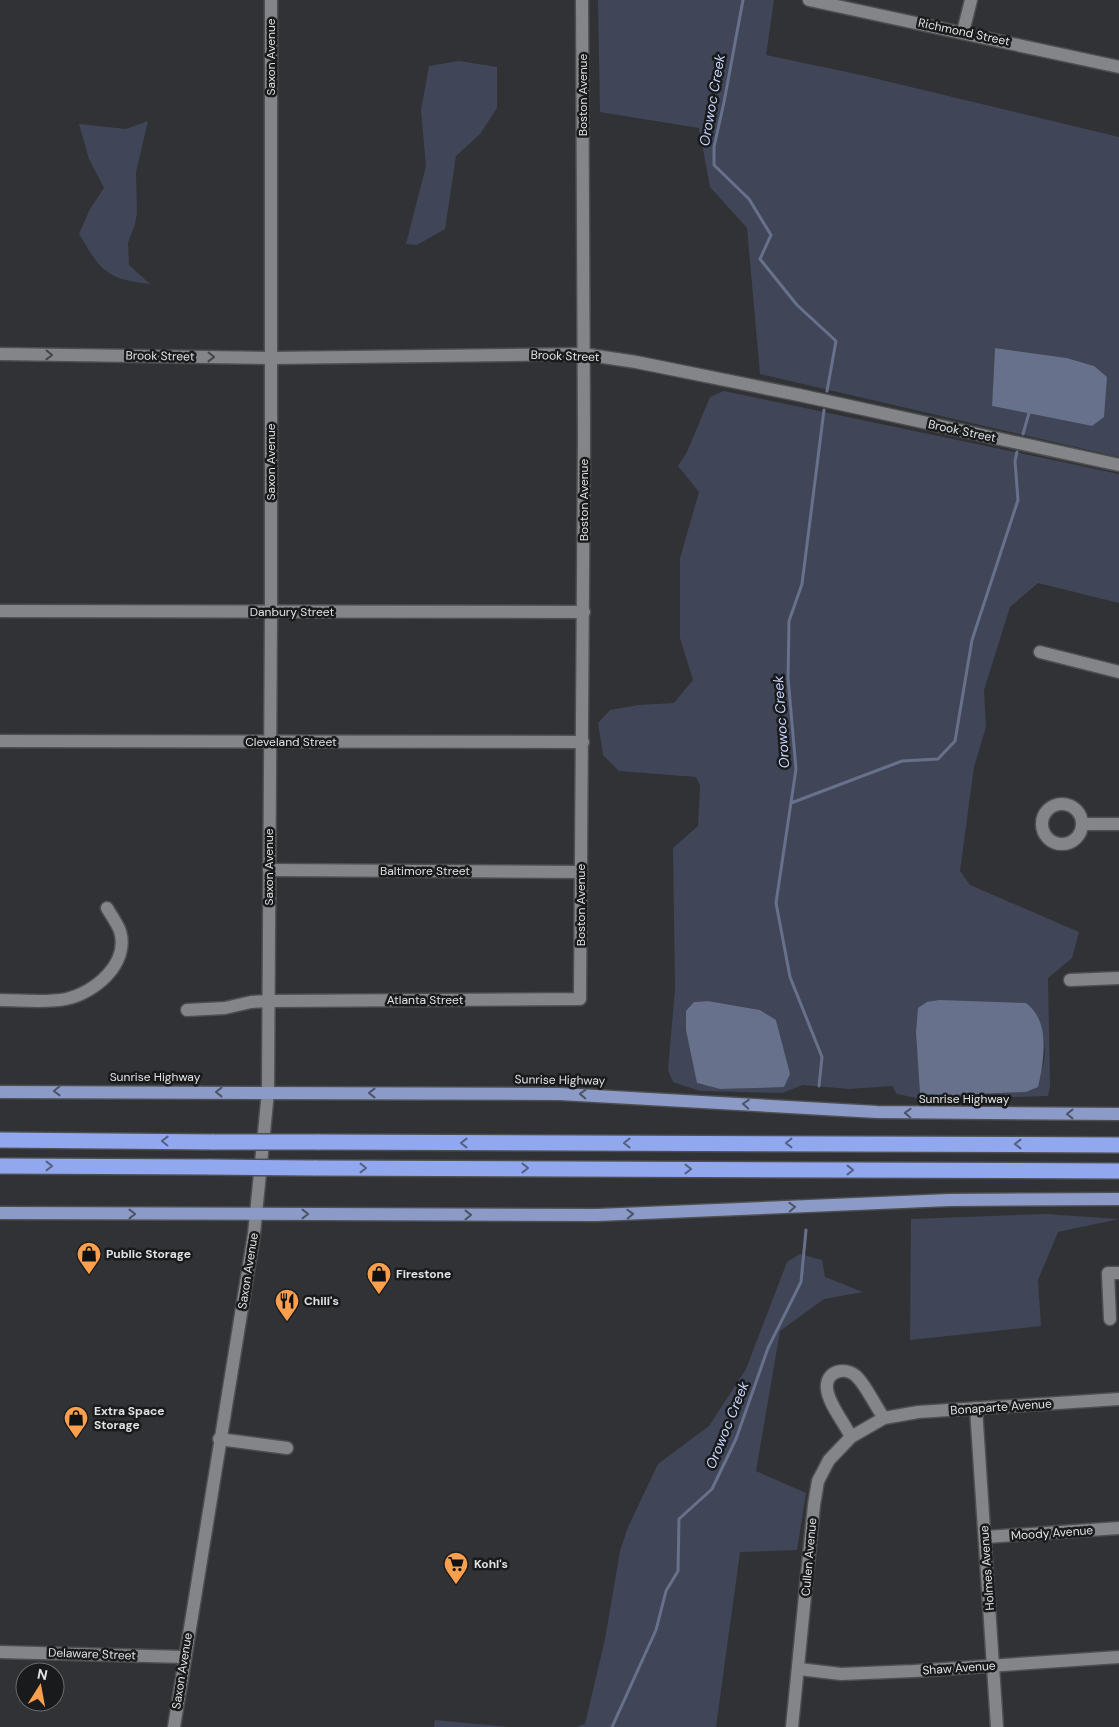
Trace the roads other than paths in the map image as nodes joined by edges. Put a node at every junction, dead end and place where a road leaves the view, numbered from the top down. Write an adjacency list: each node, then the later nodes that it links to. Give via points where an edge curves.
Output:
1 (271, 0): 9 (street, Saxon Avenue)
2 (582, 0): 8 (street, Boston Avenue)
3 (809, 0): 5 (street, Richmond Street)
4 (971, 0): 5 (street)
5 (963, 32): 6 (street, Richmond Street)
6 (1119, 67)
7 (0, 354): 9 (street, Brook Street, one-way to 9)
8 (583, 354): 9 (street, Brook Street); 10 (street, Brook Street, via 790,393); 13 (street, Boston Avenue)
9 (271, 358): 12 (street, Saxon Avenue)
10 (1119, 465)
11 (0, 611): 12 (street, Danbury Street)
12 (271, 612): 13 (street, Danbury Street); 17 (street, Saxon Avenue)
13 (584, 612): 18 (street, Boston Avenue)
14 (1040, 652): 15 (street)
15 (1119, 672)
16 (0, 741): 17 (street, Cleveland Street)
17 (269, 742): 18 (street, Cleveland Street); 21 (street, Saxon Avenue)
18 (583, 742): 22 (street, Boston Avenue)
19 (1083, 824): 20 (street)
20 (1119, 824)
21 (269, 870): 22 (street, Baltimore Street); 28 (street, Saxon Avenue)
22 (581, 872): 26 (street, Boston Avenue)
23 (106, 908): 27 (street, via 120,932 120,951 112,969 96,987 65,1000)
24 (1119, 978): 25 (street)
25 (1070, 980)
26 (580, 999): 28 (street, Atlanta Street)
27 (0, 1000)
28 (270, 1001): 29 (street, Atlanta Street); 31 (street, Saxon Avenue)
29 (187, 1010)
30 (0, 1092): 31 (main road, Sunrise Highway, one-way to 30)
31 (268, 1092): 32 (main road, Sunrise Highway, one-way to 31, via 877,1112 560,1094); 39 (street, Saxon Avenue)
32 (1119, 1114)
33 (0, 1140): 34 (highway, one-way to 33, bridge)
34 (1119, 1145)
35 (0, 1166): 36 (highway, one-way to 36, bridge)
36 (1119, 1170)
37 (1119, 1199): 39 (main road, one-way to 37, via 597,1215 949,1200)
38 (0, 1213): 39 (main road, one-way to 39)
39 (256, 1214): 46 (street, Saxon Avenue)
40 (1119, 1272): 41 (street, via 1108,1274)
41 (1110, 1319)
42 (1119, 1399): 43 (street, Bonaparte Avenue)
43 (976, 1408): 44 (street, Bonaparte Avenue); 49 (street, Holmes Avenue)
44 (884, 1418): 45 (street, Cullen Avenue); 45 (street, via 857,1377 849,1371 835,1372 829,1376 826,1387)
45 (851, 1437): 54 (street, Cullen Avenue, via 829,1460 818,1481)
46 (219, 1439): 47 (street); 51 (street, Saxon Avenue)
47 (287, 1448)
48 (1119, 1528): 49 (street, Moody Avenue)
49 (986, 1537): 53 (street, Holmes Avenue)
50 (0, 1652): 51 (street, Delaware Street)
51 (185, 1657): 55 (street, Saxon Avenue)
52 (1119, 1657): 53 (street, Shaw Avenue)
53 (994, 1666): 54 (street, Shaw Avenue, via 841,1674); 57 (street, Holmes Avenue)
54 (799, 1669): 56 (street, Cullen Avenue)
55 (174, 1727)
56 (792, 1727)
57 (997, 1727)

